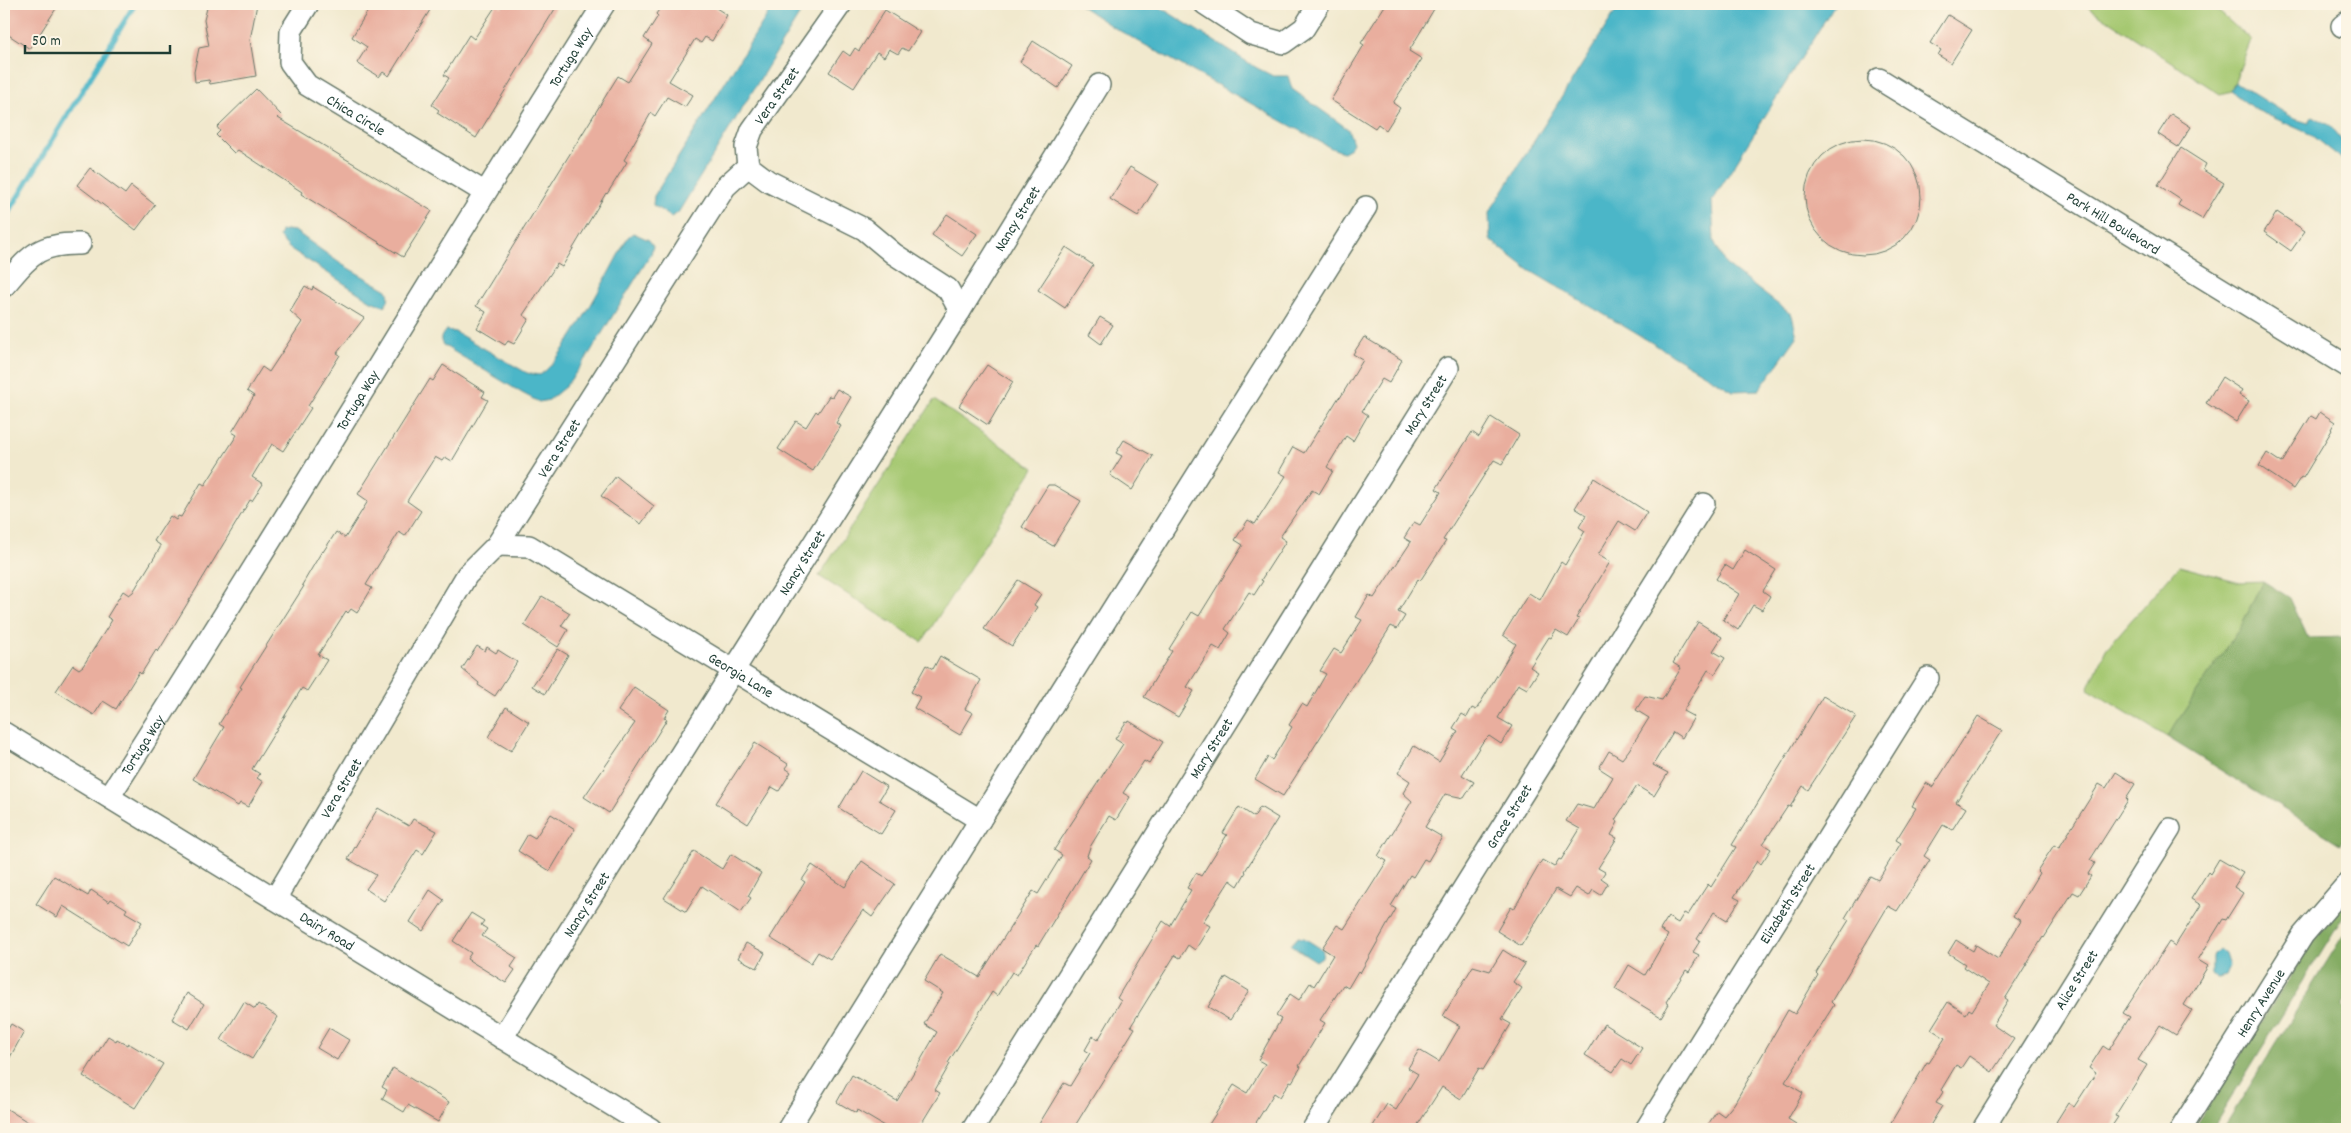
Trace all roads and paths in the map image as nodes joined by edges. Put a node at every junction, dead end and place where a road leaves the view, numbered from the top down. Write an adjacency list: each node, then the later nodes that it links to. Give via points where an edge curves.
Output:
1 (308, 4): 9 (street, Chica Circle, via 291,31 290,62 306,85)
2 (604, 4): 9 (street, Tortuga Way)
3 (841, 4): 8 (street, Vera Street, via 752,130 746,147)
4 (1204, 4): 5 (street, via 1251,34 1283,43 1304,28)
5 (1319, 4)
6 (1879, 79): 14 (street, Park Hill Boulevard)
7 (1099, 85): 13 (street, Nancy Street)
8 (748, 166): 13 (street, via 768,181 864,229 894,254 948,289); 17 (street, Vera Street, via 725,187)
9 (484, 192): 21 (street, Tortuga Way, via 199,656)
10 (1366, 207): 22 (street)
11 (80, 244): 12 (street, via 58,244 31,254)
12 (4, 286)
13 (960, 311): 18 (street, Nancy Street)
14 (2347, 366)
15 (1448, 368): 29 (street, Mary Street)
16 (1704, 504): 30 (street, Grace Street)
17 (497, 545): 18 (street, Georgia Lane, via 529,546); 25 (street, Vera Street, via 467,575)
18 (732, 671): 22 (street, Georgia Lane); 26 (street, Nancy Street)
19 (1928, 678): 31 (street, Elizabeth Street)
20 (4, 733): 21 (street, Dairy Road)
21 (109, 796): 25 (street, Dairy Road)
22 (980, 820): 28 (street)
23 (2170, 829): 32 (street, Alice Street)
24 (2347, 884): 33 (street, Henry Avenue, via 2303,935)
25 (275, 899): 26 (street, Dairy Road)
26 (502, 1038): 27 (street, Dairy Road)
27 (651, 1129)
28 (788, 1129)
29 (973, 1129)
30 (1313, 1129)
31 (1646, 1129)
32 (1983, 1129)
33 (2181, 1129)

